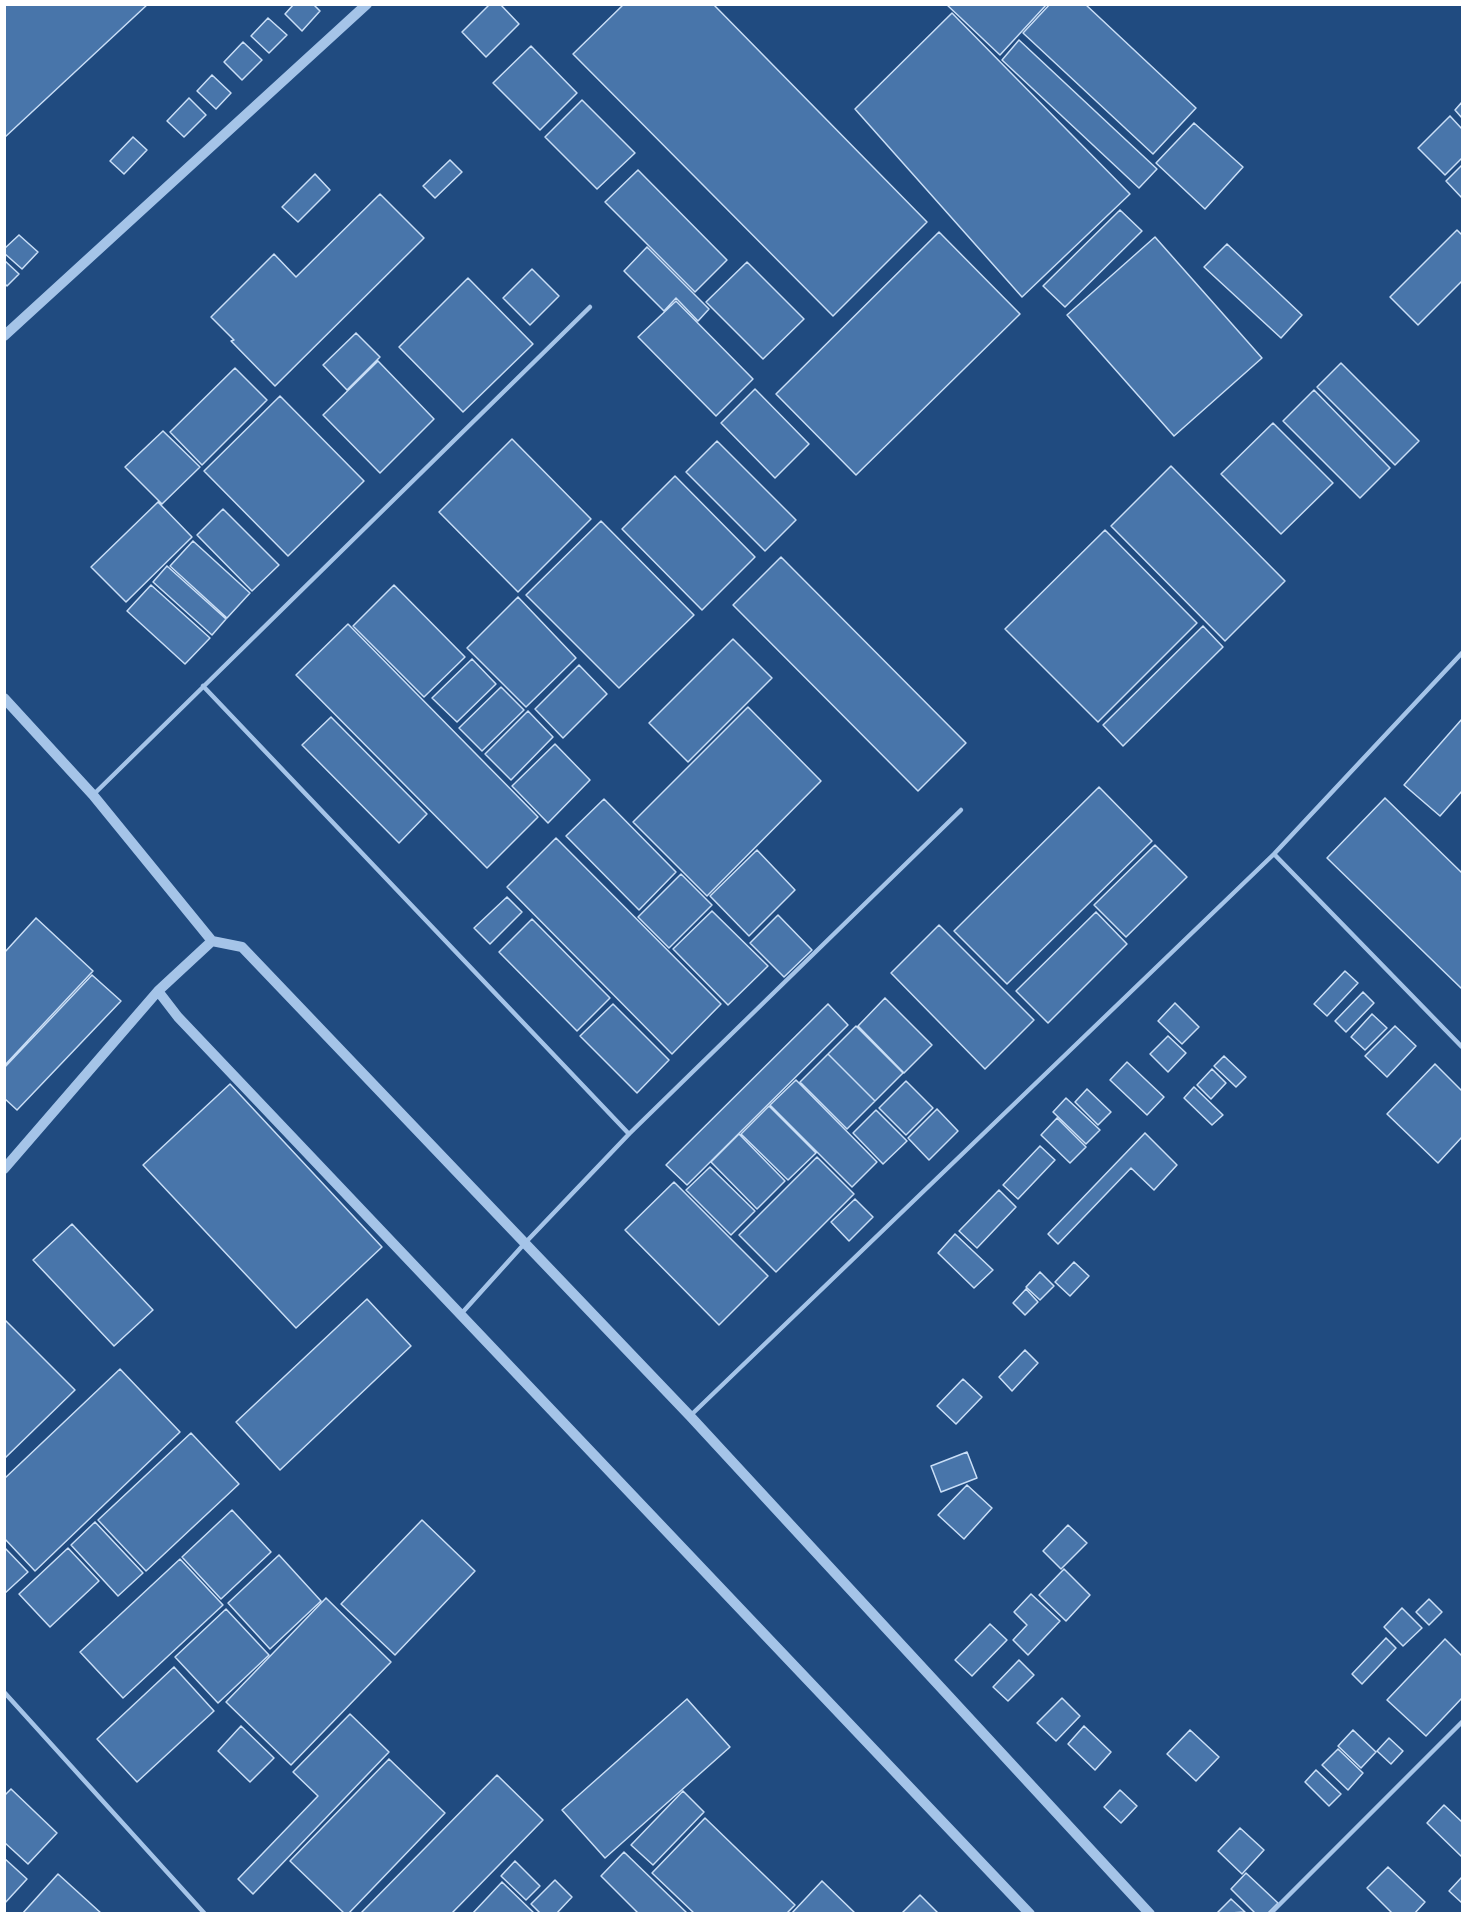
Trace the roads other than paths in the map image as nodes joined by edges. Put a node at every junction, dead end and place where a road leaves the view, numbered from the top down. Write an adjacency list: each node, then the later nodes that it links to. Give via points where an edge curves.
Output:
1 (367, 4): 3 (street)
2 (590, 307): 5 (lane)
3 (4, 336)
4 (1462, 653): 9 (lane)
5 (203, 686): 7 (lane); 13 (lane)
6 (4, 698): 7 (street)
7 (93, 795): 10 (street)
8 (961, 810): 13 (lane)
9 (1274, 854): 12 (lane); 17 (lane)
10 (212, 941): 11 (street); 15 (street, via 242,947)
11 (158, 991): 14 (street); 16 (street, via 178,1017)
12 (1462, 1047)
13 (629, 1134): 15 (lane)
14 (4, 1169)
15 (525, 1243): 16 (lane); 17 (street)
16 (461, 1314): 21 (street)
17 (690, 1416): 22 (street)
18 (4, 1692): 20 (lane)
19 (1462, 1722): 23 (lane)
20 (205, 1914)
21 (1030, 1914)
22 (1150, 1914)
23 (1270, 1914)

